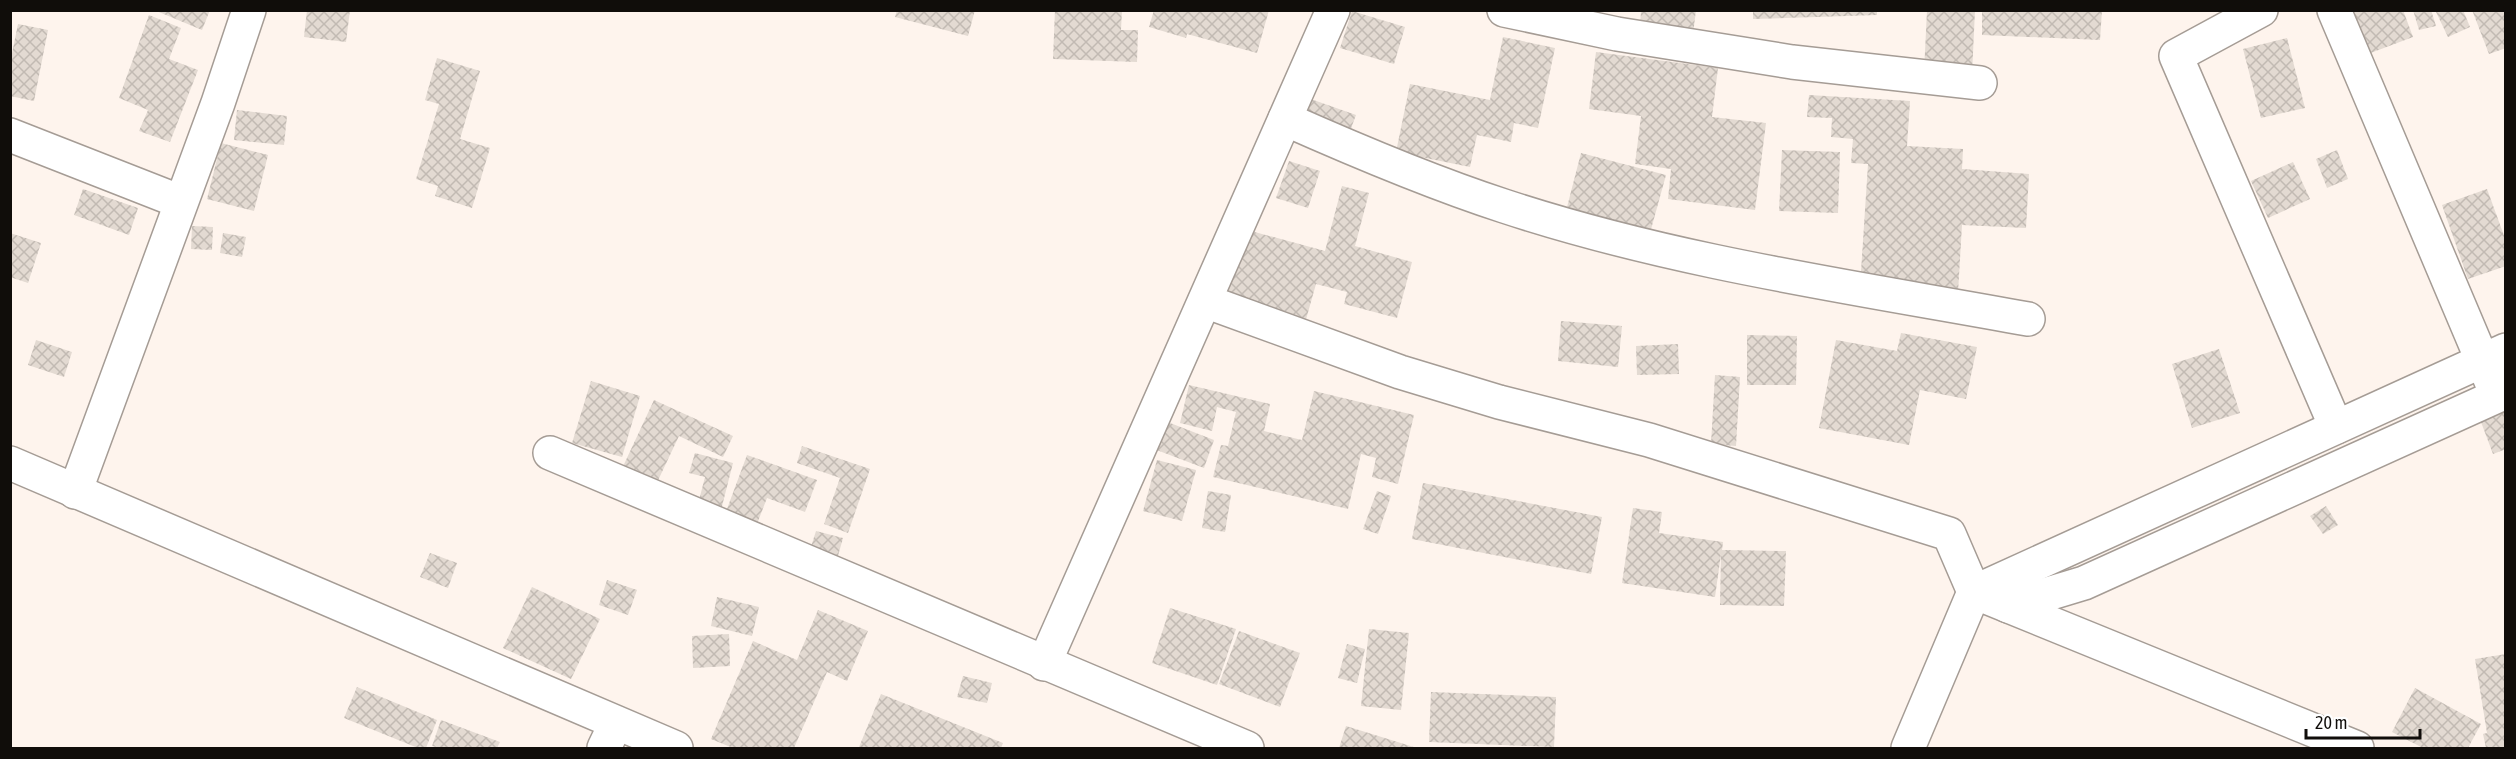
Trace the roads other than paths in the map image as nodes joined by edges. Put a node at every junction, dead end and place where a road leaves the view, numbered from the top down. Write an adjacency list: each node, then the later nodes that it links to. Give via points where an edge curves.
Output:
1 (249, 10): 9 (street)
2 (1333, 10): 7 (street)
3 (1504, 10): 6 (street, via 1617,34 1792,62)
4 (2260, 10): 14 (street, via 2176,56)
5 (2334, 10): 12 (street)
6 (1980, 83)
7 (1285, 119): 10 (street); 11 (street, via 1376,159 1505,206 1641,245)
8 (10, 135): 9 (street)
9 (181, 202): 17 (street)
10 (1205, 301): 18 (street, via 1400,372 1649,440 1949,534); 20 (street)
11 (2028, 319)
12 (2494, 356): 13 (street); 14 (street)
13 (2503, 402): 19 (street, via 2084,583)
14 (2336, 427): 18 (street)
15 (550, 453): 20 (street)
16 (10, 463): 17 (street)
17 (75, 492): 21 (street)
18 (1974, 592): 19 (street); 24 (street)
19 (2008, 606): 25 (street)
20 (1044, 664): 23 (street)
21 (610, 736): 22 (street)
22 (676, 748)
23 (1247, 748)
24 (1908, 748)
25 (2357, 748)

